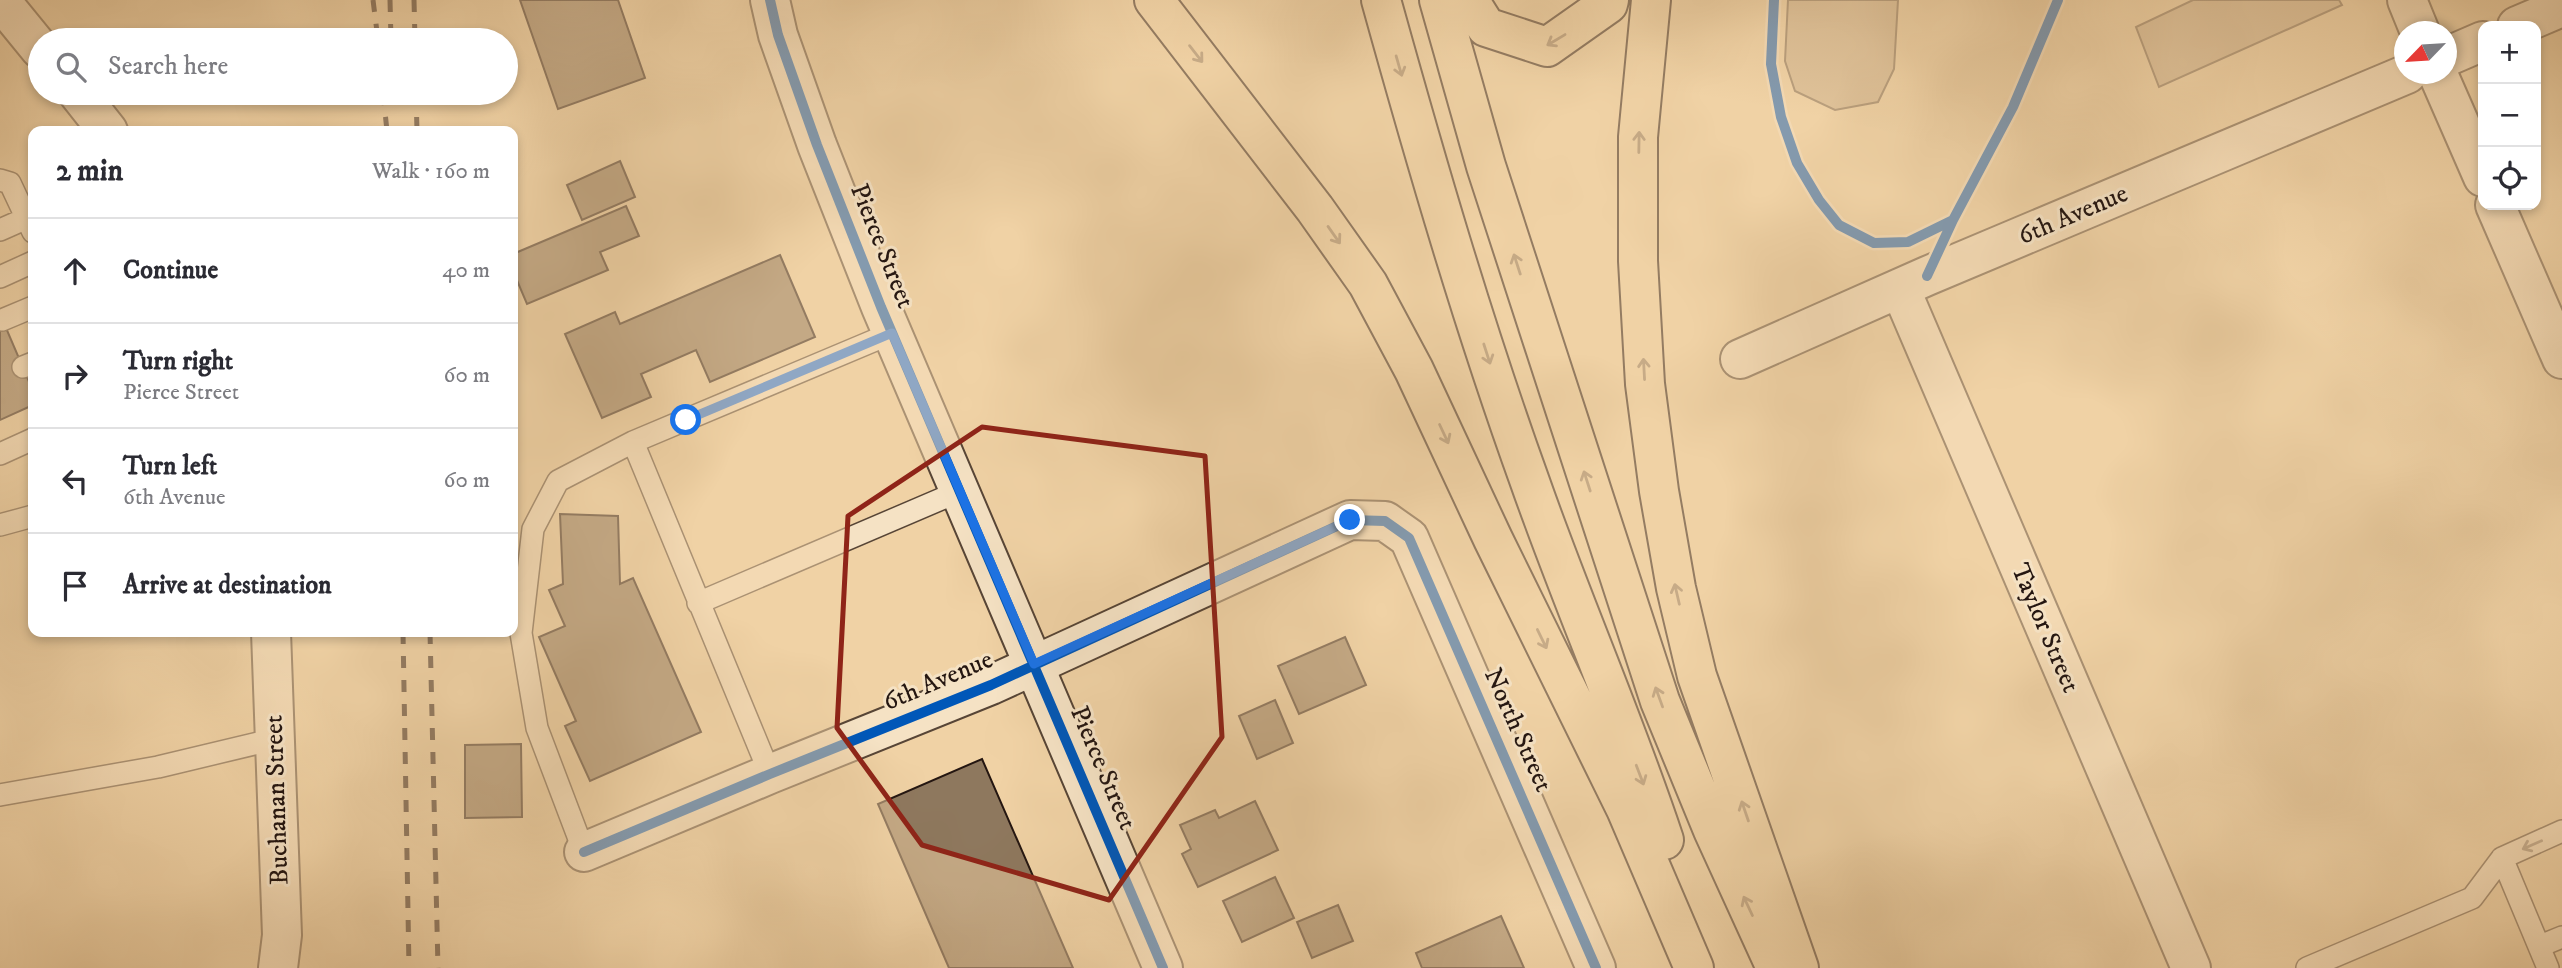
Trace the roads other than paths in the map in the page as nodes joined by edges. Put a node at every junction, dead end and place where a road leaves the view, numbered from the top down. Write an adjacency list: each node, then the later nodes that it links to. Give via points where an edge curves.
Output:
1 (770, 0): 31 (street, Pierce Street, via 817,145)
2 (1154, 0): 55 (highway, one-way to 55, via 1368,284 1626,809)
3 (1381, 0): 56 (highway, one-way to 56, via 1457,260 1525,468 1653,807)
4 (1439, 0): 57 (highway, one-way to 4, via 1660,701 1494,191)
5 (1469, 0): 6 (highway, one-way to 5, via 1547,47 1486,27)
6 (1609, 0)
7 (1651, 0): 58 (highway, one-way to 7, via 1697,676 1659,491 1645,384 1638,261 1638,137)
8 (2407, 0): 11 (street)
9 (0, 1): 13 (street)
10 (2562, 7): 12 (street)
11 (2416, 21)
12 (2529, 21)
13 (28, 35)
14 (2478, 43): 15 (street)
15 (2457, 52)
16 (2394, 79): 28 (street, 6th Avenue)
17 (2442, 84): 20 (street)
18 (87, 105): 19 (street)
19 (104, 126)
20 (2478, 166)
21 (0, 180): 23 (lane, via 10,183)
22 (2497, 210): 33 (street)
23 (28, 221)
24 (28, 225): 25 (lane)
25 (0, 230)
26 (28, 264): 27 (lane)
27 (0, 276)
28 (1899, 288): 32 (street, 6th Avenue); 59 (street, Taylor Street)
29 (28, 309): 30 (lane)
30 (2, 320)
31 (892, 333): 35 (lane); 37 (street, Pierce Street)
32 (1740, 359)
33 (2562, 359)
34 (28, 441): 36 (lane)
35 (633, 442): 41 (lane); 48 (lane, via 558,481 533,529 521,633 537,728)
36 (0, 454)
37 (960, 491): 41 (lane); 43 (street, Pierce Street)
38 (28, 517): 40 (lane)
39 (1385, 521): 43 (street, 6th Avenue, via 1350,520); 54 (street, North Street, via 1409,538)
40 (0, 525)
41 (698, 603): 45 (lane)
42 (271, 637): 44 (street, Buchanan Street)
43 (1034, 664): 45 (street, 6th Avenue); 53 (street, Pierce Street)
44 (275, 739): 46 (lane, via 158,767); 52 (street, Buchanan Street, via 282,935)
45 (770, 774): 48 (street, 6th Avenue)
46 (0, 795)
47 (2562, 831): 49 (lane, one-way to 49)
48 (584, 852)
49 (2502, 858): 51 (lane); 60 (lane, via 2472,898)
50 (2562, 937): 51 (lane)
51 (2540, 946): 61 (lane)
52 (278, 968)
53 (1163, 968)
54 (1597, 968)
55 (1694, 968)
56 (1707, 968)
57 (1776, 968)
58 (1799, 968)
59 (2191, 968)
60 (2307, 968)
61 (2548, 968)

